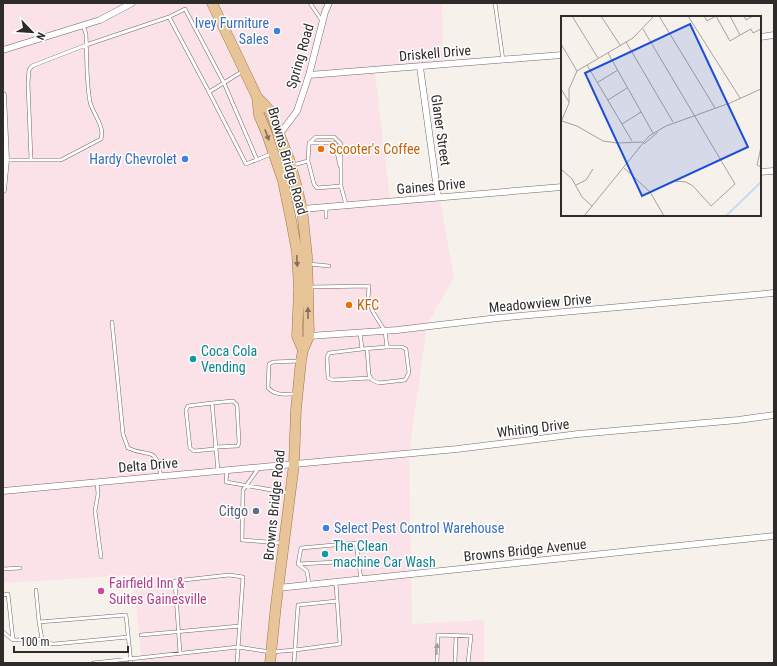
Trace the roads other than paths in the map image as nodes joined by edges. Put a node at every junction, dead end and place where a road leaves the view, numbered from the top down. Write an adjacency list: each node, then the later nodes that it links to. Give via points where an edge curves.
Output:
1 (132, 3): 8 (street, via 100,20)
2 (212, 3): 16 (main road, Browns Bridge Road)
3 (310, 3): 7 (lane)
4 (329, 3): 7 (street, Spring Road)
5 (496, 3): 14 (lane)
6 (169, 17): 11 (lane); 18 (lane, via 185,9); 19 (lane)
7 (322, 21): 17 (street, Spring Road)
8 (83, 25): 11 (lane); 12 (street)
9 (774, 35): 10 (street)
10 (761, 37)
11 (86, 45): 26 (lane, via 32,66 29,70); 26 (lane, via 91,103 103,135 101,139 61,160)
12 (3, 50)
13 (561, 55): 14 (street, Driskell Drive)
14 (503, 60): 15 (street, Driskell Drive)
15 (420, 67): 17 (street, Driskell Drive); 36 (street, Glaner Street)
16 (245, 70): 18 (lane); 21 (main road, Browns Bridge Road)
17 (309, 75): 22 (street, Spring Road, via 296,111)
18 (224, 83): 19 (lane); 27 (lane)
19 (209, 92): 27 (lane, via 246,164)
20 (3, 95): 25 (street)
21 (257, 97): 22 (main road, Browns Bridge Road, via 270,111); 24 (main road, Browns Bridge Road, one-way to 24, via 259,115)
22 (280, 135): 29 (main road, Browns Bridge Road)
23 (309, 143): 28 (lane); 30 (lane, via 335,144); 30 (lane, via 316,137 334,137 340,144)
24 (274, 153): 27 (lane); 52 (main road, Browns Bridge Road, one-way to 52, via 297,252 297,336)
25 (6, 160): 26 (lane); 35 (street)
26 (30, 160)
27 (257, 160)
28 (308, 161): 29 (lane); 33 (lane, via 317,188)
29 (290, 165): 39 (main road, Browns Bridge Road)
30 (341, 170): 33 (lane)
31 (774, 170): 32 (street)
32 (761, 172)
33 (341, 186): 37 (lane)
34 (561, 187): 36 (street, Gaines Drive)
35 (3, 190)
36 (438, 197): 37 (street, Gaines Drive)
37 (346, 205): 38 (street, Gaines Drive)
38 (326, 207): 39 (street, Gaines Drive); 40 (lane)
39 (302, 209): 41 (main road, Browns Bridge Road)
40 (326, 217)
41 (307, 264): 42 (lane); 43 (main road, Browns Bridge Road)
42 (329, 266)
43 (308, 287): 46 (lane, via 369,286 368,299); 48 (main road, Browns Bridge Road, one-way to 43)
44 (774, 293): 46 (street, Meadowview Drive)
45 (112, 322): 63 (lane, via 123,434 128,448 156,456)
46 (385, 331): 47 (street, Meadowview Drive); 49 (lane)
47 (360, 333): 48 (street, Meadowview Drive); 50 (lane)
48 (309, 336): 52 (main road, Browns Bridge Road)
49 (387, 348): 51 (lane); 54 (lane, via 406,349 409,373 407,378 378,383)
50 (362, 349): 51 (lane); 54 (lane, via 329,353 328,378)
51 (367, 349): 54 (lane)
52 (303, 350): 53 (main road, Browns Bridge Road)
53 (301, 361): 55 (main road, Browns Bridge Road); 55 (lane, via 269,364 268,388 278,394)
54 (370, 378)
55 (298, 394): 59 (main road, Browns Bridge Road)
56 (212, 403): 58 (lane); 58 (lane, via 233,401 237,405 238,446); 58 (lane, via 188,406 186,410 190,448 194,451)
57 (774, 415): 59 (street, Whiting Drive)
58 (215, 448): 62 (lane)
59 (294, 464): 60 (street, Delta Drive); 67 (main road, Browns Bridge Road)
60 (260, 467): 61 (street, Delta Drive); 65 (lane)
61 (227, 470): 62 (street, Delta Drive); 65 (lane, via 226,482)
62 (218, 471): 63 (street, Delta Drive)
63 (161, 476): 64 (street, Delta Drive)
64 (97, 482): 66 (street, Delta Drive); 70 (lane, via 95,511)
65 (247, 484): 67 (lane); 69 (lane, via 243,490 242,540)
66 (3, 491)
67 (291, 493): 69 (main road, Browns Bridge Road)
68 (774, 536): 75 (street, Browns Bridge Avenue)
69 (284, 544): 78 (main road, Browns Bridge Road)
70 (101, 557)
71 (358, 560): 72 (lane); 72 (lane, via 356,543 301,548); 75 (lane)
72 (298, 564): 77 (lane, via 307,570)
73 (20, 568): 74 (lane)
74 (3, 569)
75 (361, 579): 76 (street, Browns Bridge Avenue)
76 (336, 582): 77 (street, Browns Bridge Avenue); 81 (lane)
77 (309, 584): 78 (street, Browns Bridge Avenue)
78 (278, 588): 93 (main road, Browns Bridge Road)
79 (36, 590): 82 (lane)
80 (3, 595): 90 (lane, via 8,594)
81 (337, 602): 92 (lane, via 298,605); 92 (lane, via 340,644)
82 (39, 622): 88 (lane, via 126,615); 89 (lane)
83 (240, 626): 84 (lane); 84 (lane, via 243,577 229,575 174,581); 91 (lane)
84 (178, 631): 86 (lane); 94 (lane)
85 (3, 632): 90 (lane)
86 (141, 635)
87 (456, 636): 102 (lane, one-way to 87, via 438,635); 103 (lane); 104 (lane, via 471,636)
88 (128, 637): 89 (lane, via 54,644); 95 (lane)
89 (42, 639): 90 (lane)
90 (13, 640)
91 (238, 647): 93 (lane); 94 (lane); 99 (lane)
92 (295, 650): 93 (lane); 101 (lane)
93 (271, 652): 100 (main road, Browns Bridge Road)
94 (180, 653): 95 (lane)
95 (131, 659): 96 (lane); 98 (lane)
96 (109, 662): 97 (lane)
97 (93, 663)
98 (131, 663)
99 (237, 663)
100 (270, 663)
101 (294, 663)
102 (437, 663)
103 (455, 663)
104 (468, 663)

